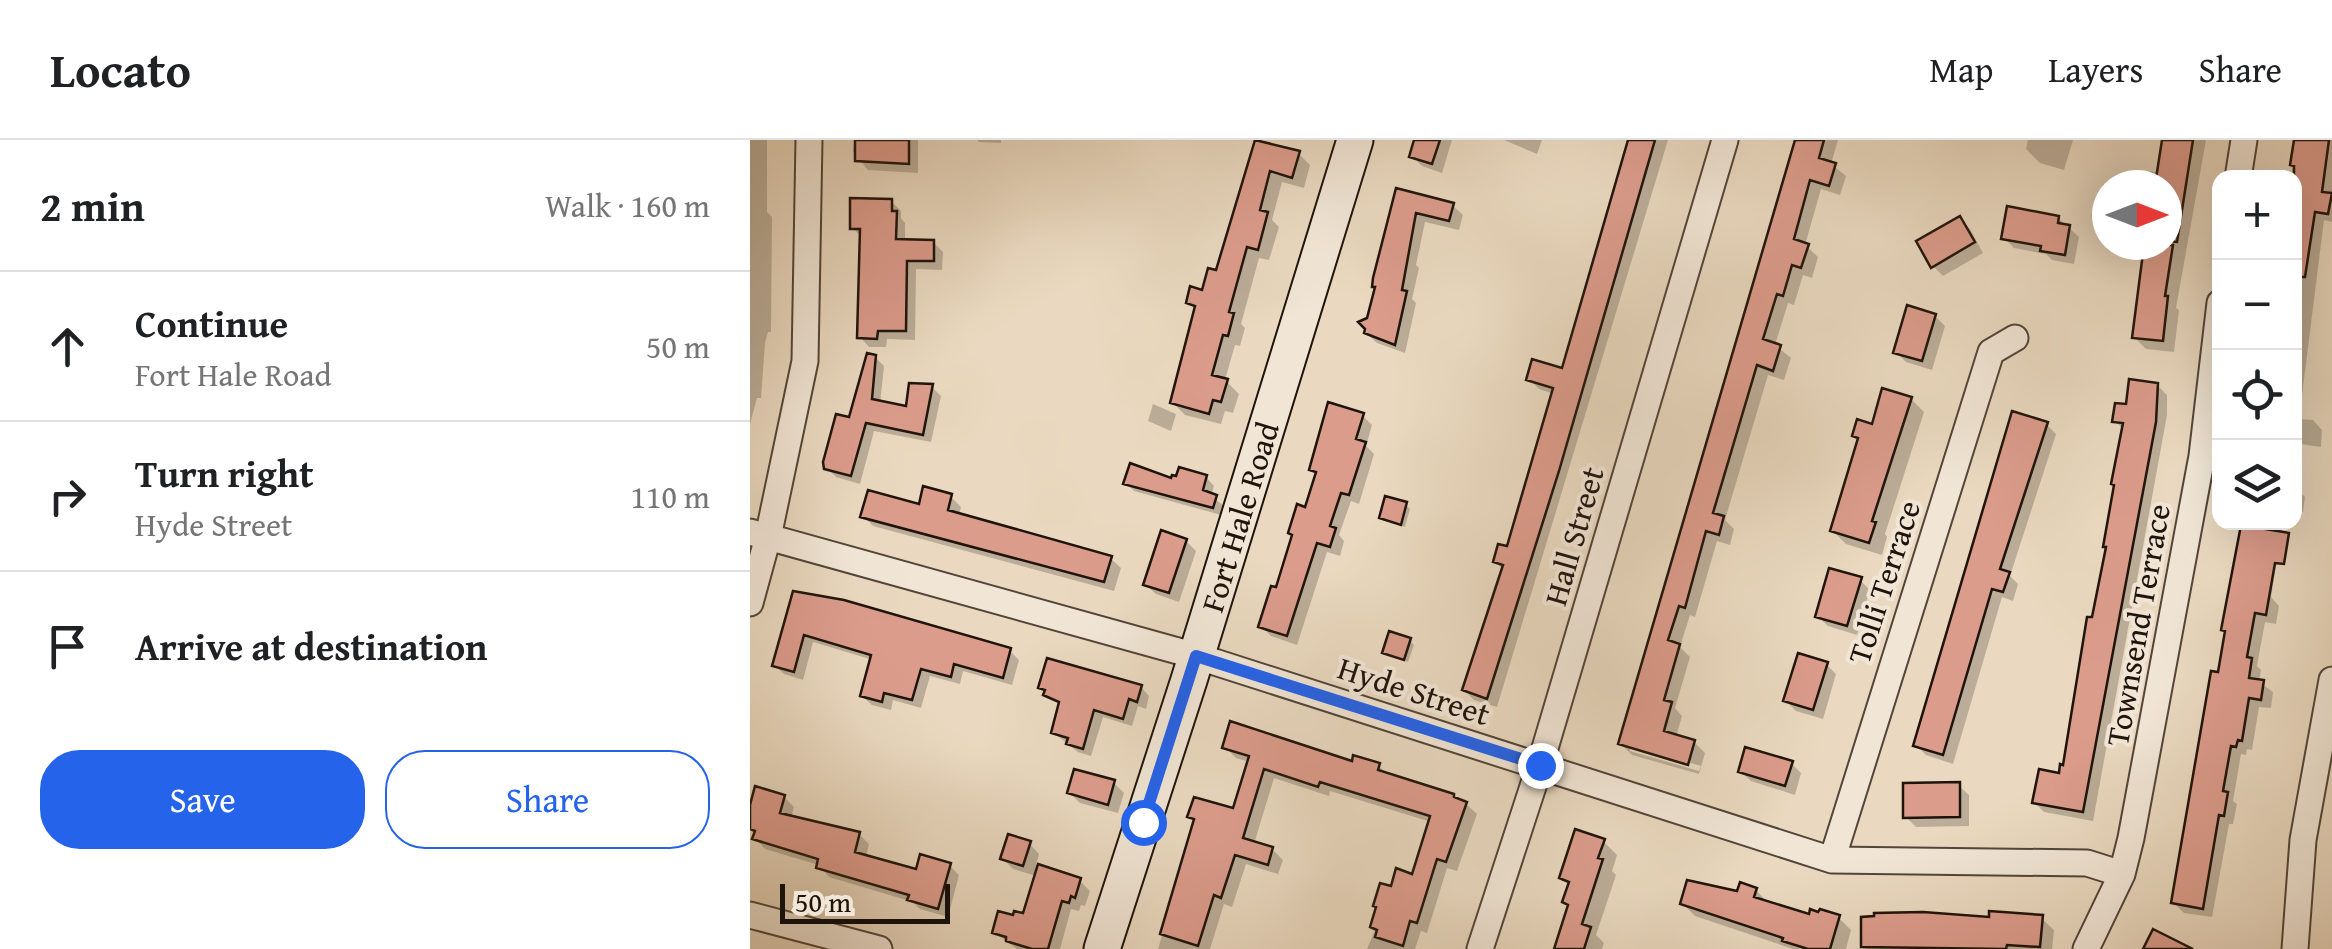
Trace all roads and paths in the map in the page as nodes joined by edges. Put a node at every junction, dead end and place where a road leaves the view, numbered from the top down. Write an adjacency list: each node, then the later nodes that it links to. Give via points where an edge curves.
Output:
1 (809, 140): 8 (street, via 806,362)
2 (1355, 140): 10 (street, Fort Hale Road)
3 (1725, 140): 12 (street, Hall Street)
4 (2244, 140): 5 (street)
5 (2239, 170)
6 (2015, 338): 13 (street, Tolli Terrace, via 1991,352)
7 (2214, 350): 14 (street, Townsend Terrace, via 2190,526)
8 (759, 534): 9 (street); 10 (street, Hyde Street)
9 (750, 603)
10 (1196, 656): 12 (street, Hyde Street); 17 (street, Fort Hale Road)
11 (2332, 680): 20 (street, via 2303,840)
12 (1540, 765): 13 (street, Hyde Street); 18 (street, Hall Street)
13 (1832, 860): 14 (street, Hyde Street, via 2086,863)
14 (2122, 874): 19 (street, Townsend Terrace)
15 (750, 915): 16 (street)
16 (878, 949)
17 (1102, 949)
18 (1480, 949)
19 (2086, 949)
20 (2295, 949)

